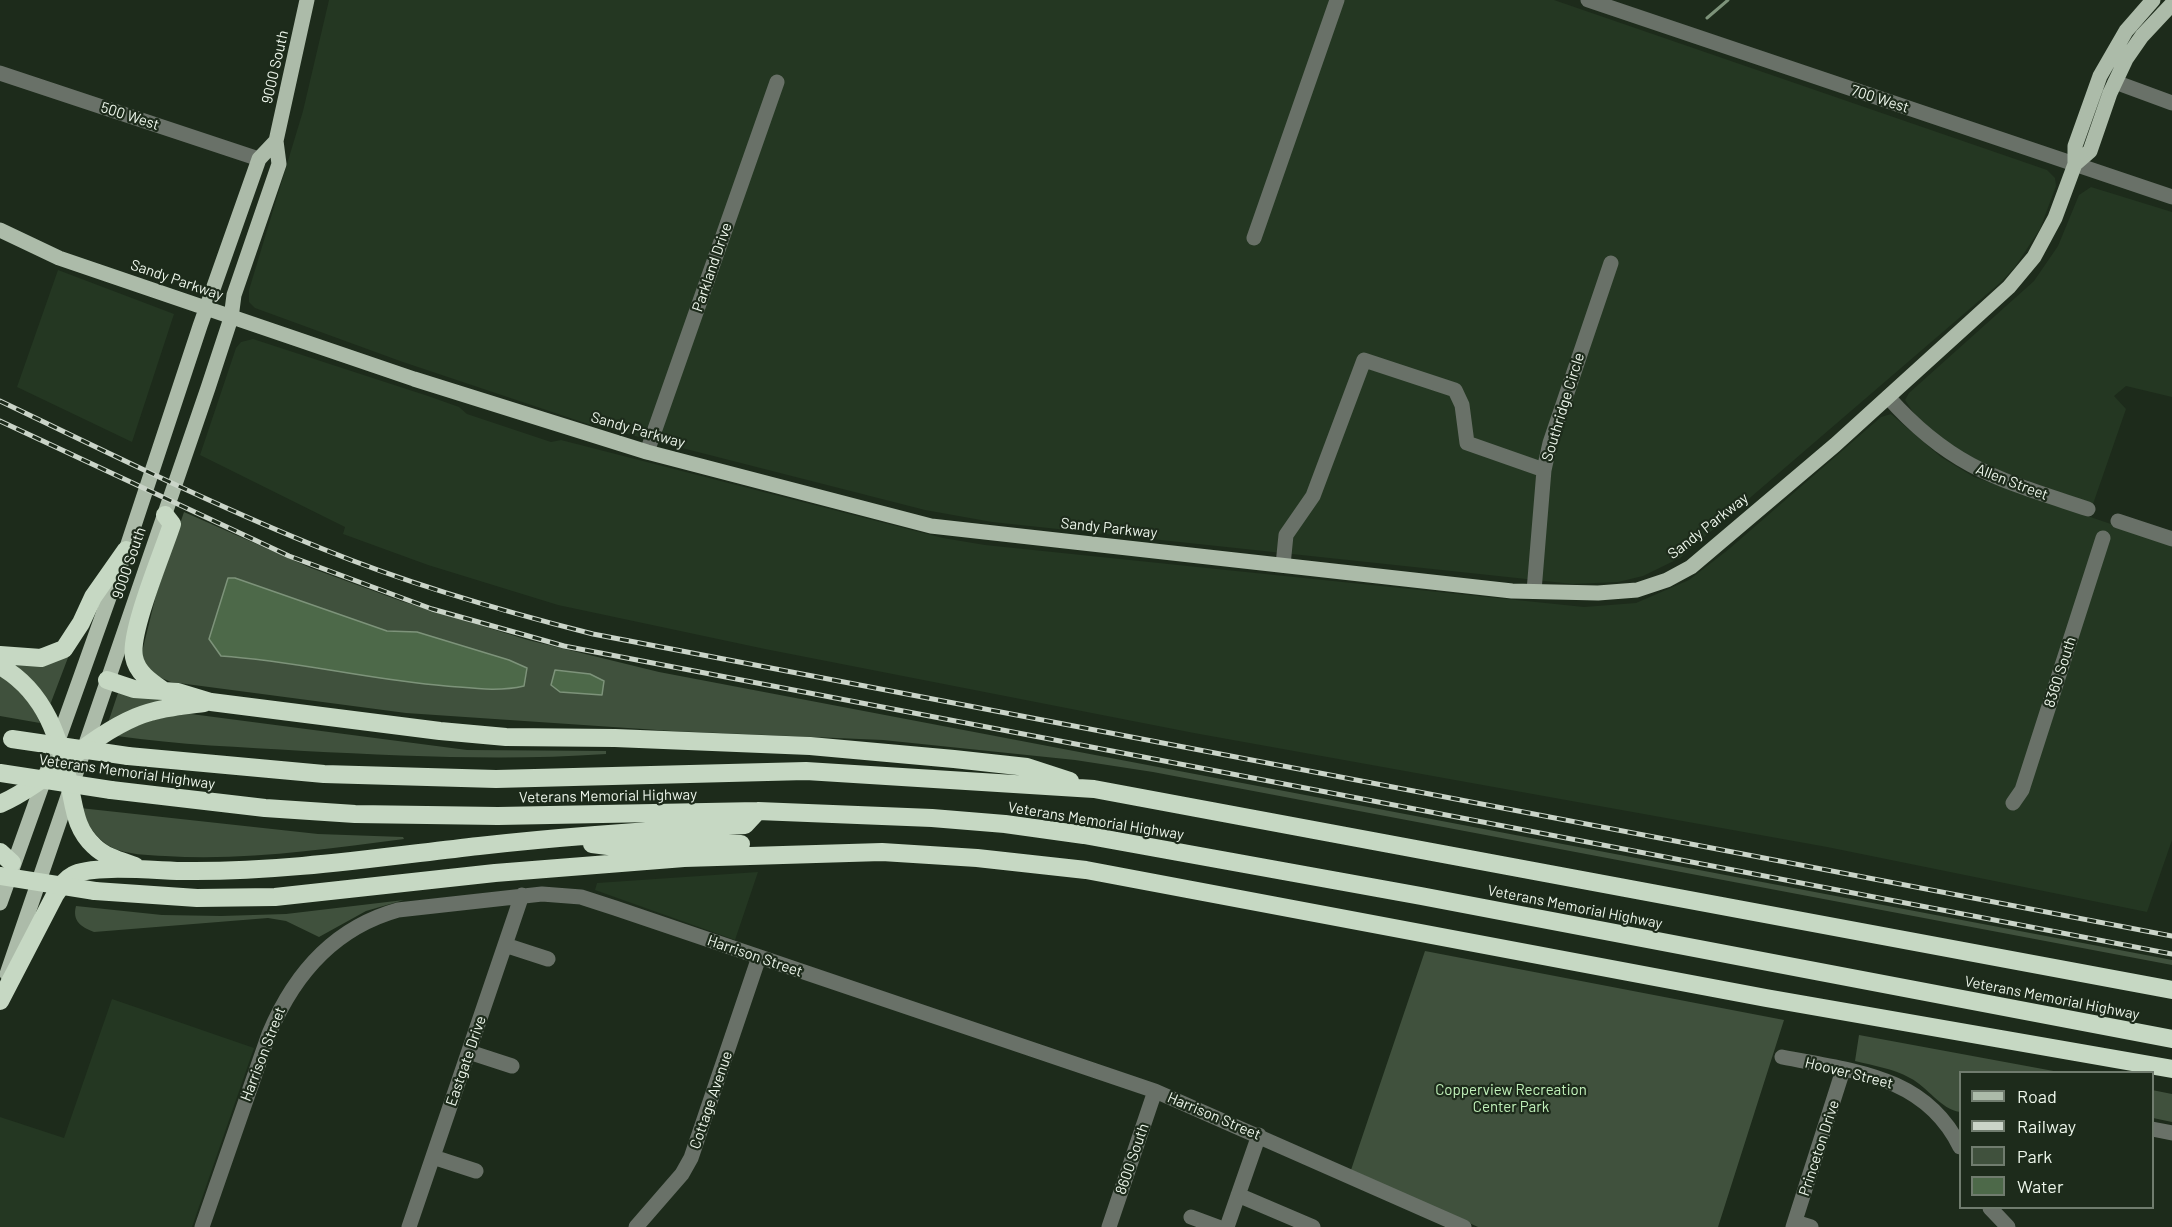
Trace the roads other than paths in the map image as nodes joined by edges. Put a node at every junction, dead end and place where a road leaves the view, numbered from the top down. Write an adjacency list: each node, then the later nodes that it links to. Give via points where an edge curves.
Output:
1 (308, 0): 10 (main road, 9000 South)
2 (1337, 0): 15 (street)
3 (1588, 0): 12 (street, 700 West)
4 (2153, 0): 12 (main road, via 2126,31 2100,76 2075,146)
5 (2172, 4): 8 (main road, via 2142,36)
6 (0, 73): 11 (street, 500 West)
7 (777, 82): 20 (street, Parkland Drive)
8 (2115, 82): 9 (street); 12 (main road, via 2090,151)
9 (2172, 103)
10 (276, 141): 11 (main road, 9000 South); 18 (main road, 9000 South, via 279,164 234,295)
11 (259, 159): 17 (main road, 9000 South)
12 (2075, 164): 13 (street, 700 West); 19 (main road, Sandy Parkway, via 2055,218 2034,257 2009,287)
13 (2172, 196)
14 (0, 230): 17 (main road, Sandy Parkway, via 59,258)
15 (1254, 238)
16 (1611, 263): 21 (street, Southridge Circle, via 1558,414)
17 (207, 309): 18 (main road, Sandy Parkway); 27 (main road, 9000 South)
18 (231, 318): 20 (main road, Sandy Parkway); 23 (main road, 9000 South)
19 (1888, 397): 22 (street, Allen Street, via 1929,439 1970,466); 29 (main road, Sandy Parkway, via 1691,567 1636,590)
20 (648, 452): 28 (main road, Sandy Parkway, via 931,526)
21 (1545, 470): 28 (street, via 1467,443 1462,405 1455,390 1364,360 1313,496 1286,535); 29 (street, Southridge Circle)
22 (2088, 509)
23 (165, 515): 32 (main road, 9000 South); 33 (highway, via 172,524 138,627 134,656 141,672)
24 (2118, 521): 26 (street)
25 (2103, 538): 43 (street, 8360 South, via 2022,790)
26 (2172, 539)
27 (126, 550): 30 (highway, via 93,597 64,650 41,658); 36 (main road, 9000 South)
28 (1283, 565): 29 (main road, Sandy Parkway)
29 (1534, 591)
30 (0, 655)
31 (0, 666): 36 (highway, via 32,690)
32 (107, 680): 33 (highway, via 134,689); 37 (main road, 9000 South)
33 (164, 691): 34 (highway)
34 (212, 702): 37 (highway, via 148,712); 41 (highway, via 440,732 810,746 1028,766)
35 (6, 738): 41 (highway, Veterans Memorial Highway, bridge, via 128,756 324,774 496,779 806,771)
36 (59, 740): 38 (highway); 40 (main road, 9000 South)
37 (84, 747): 38 (highway); 42 (main road, 9000 South)
38 (63, 762): 40 (highway); 42 (highway)
39 (0, 773): 45 (highway, Veterans Memorial Highway, bridge, via 253,807 355,814)
40 (44, 776): 44 (highway, via 17,797); 48 (main road, 9000 South)
41 (1094, 789): 55 (highway, Veterans Memorial Highway)
42 (70, 790): 49 (highway, via 76,821 94,846); 56 (main road, 9000 South)
43 (2013, 803)
44 (0, 804)
45 (758, 811): 46 (highway, via 746,825); 58 (highway, Veterans Memorial Highway, via 942,819 1084,835)
46 (549, 840): 47 (highway, via 616,847 675,843 902,847); 49 (highway, via 305,867 186,872)
47 (927, 854): 48 (highway, bridge, via 684,858 484,874 274,897 187,898 95,891); 62 (highway, via 1086,870)
48 (4, 864): 51 (main road, 9000 South)
49 (142, 869): 57 (highway, via 72,875 55,895)
50 (522, 895): 52 (street, Eastgate Drive); 53 (street, Harrison Street, via 581,897); 76 (street, Harrison Street, via 421,905 376,916 334,940 317,957 281,1005 268,1034)
51 (0, 903)
52 (505, 945): 54 (street); 59 (street, Eastgate Drive)
53 (759, 957): 64 (street, Harrison Street); 78 (street, Cottage Avenue, via 691,1158)
54 (548, 959)
55 (2172, 990)
56 (0, 994)
57 (0, 1001)
58 (2172, 1039)
59 (469, 1052): 61 (street); 69 (street, Eastgate Drive)
60 (1782, 1057): 63 (street, Hoover Street)
61 (512, 1066)
62 (2172, 1069)
63 (1843, 1070): 65 (street, Hoover Street, via 1909,1090); 74 (street, Princeton Drive)
64 (1155, 1091): 68 (street, Harrison Street); 79 (street, 8600 South)
65 (1956, 1128)
66 (2154, 1129): 67 (street)
67 (2172, 1133)
68 (1259, 1135): 71 (street); 75 (street, Harrison Street)
69 (433, 1157): 70 (street); 77 (street, Eastgate Drive)
70 (476, 1171)
71 (1238, 1195): 81 (street); 82 (street)
72 (1991, 1209): 84 (street)
73 (1191, 1217): 80 (street)
74 (1794, 1224): 83 (street)
75 (1460, 1226)
76 (202, 1227)
77 (409, 1227)
78 (636, 1227)
79 (1109, 1227)
80 (1218, 1227)
81 (1227, 1227)
82 (1313, 1227)
83 (1811, 1227)
84 (2008, 1227)

